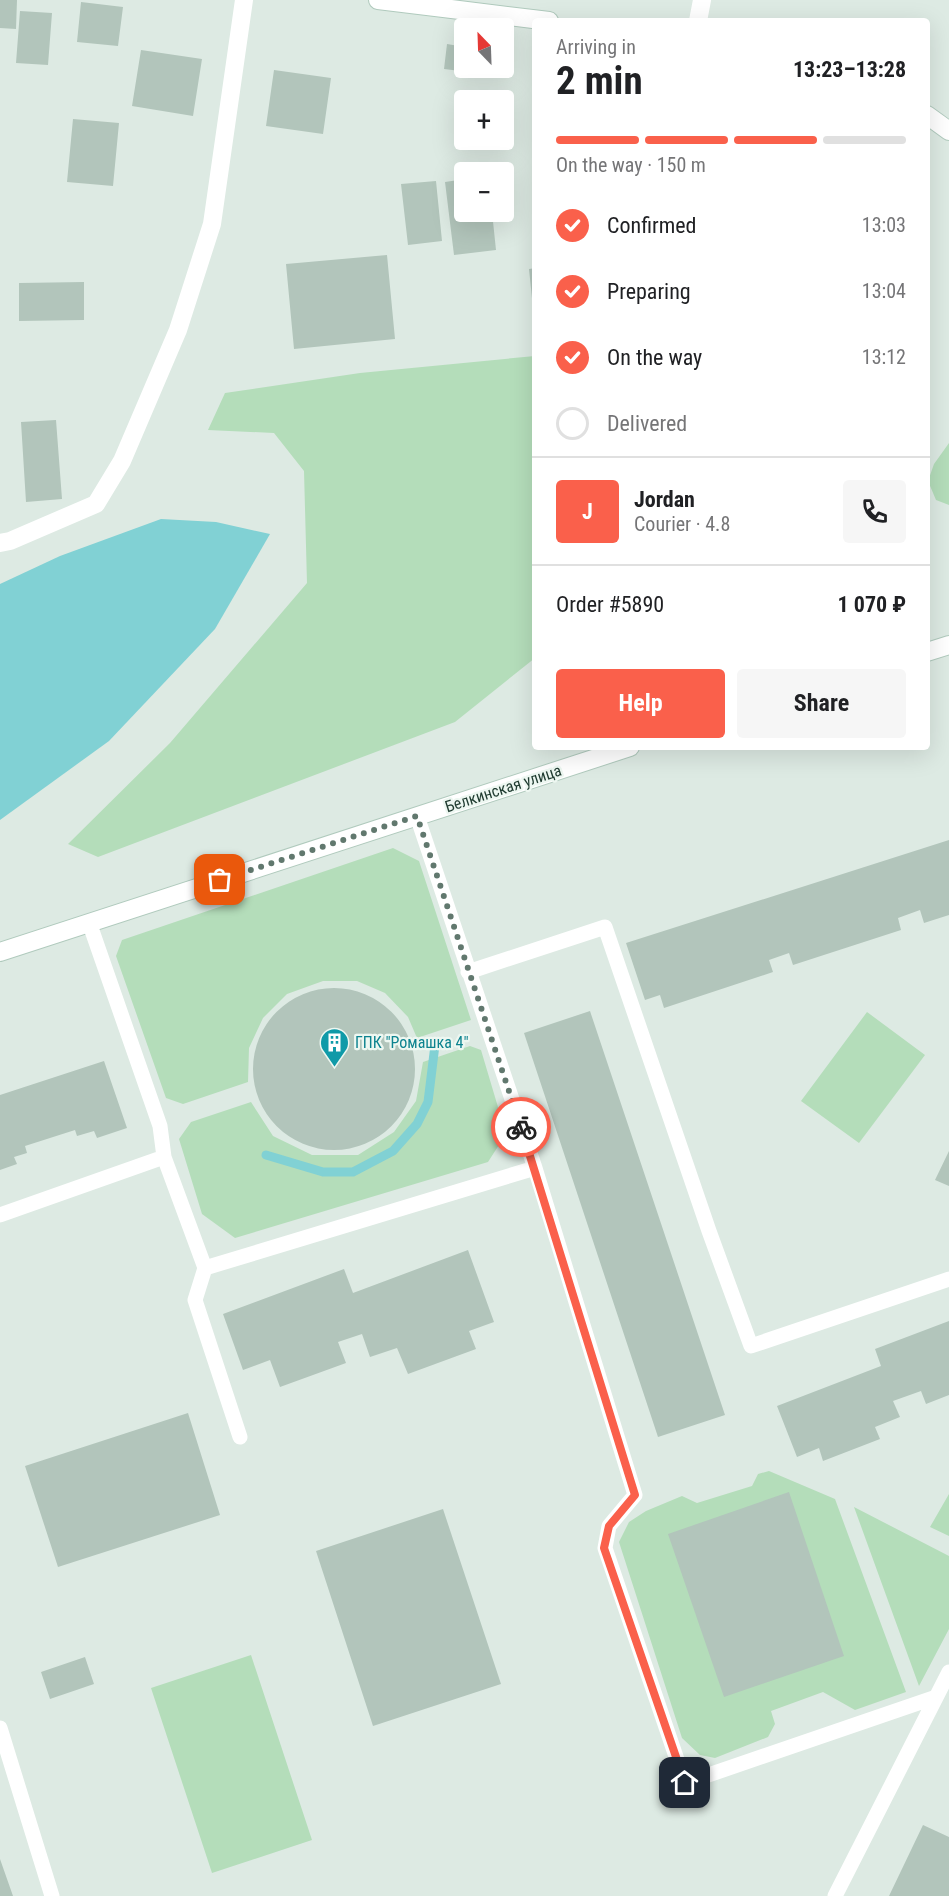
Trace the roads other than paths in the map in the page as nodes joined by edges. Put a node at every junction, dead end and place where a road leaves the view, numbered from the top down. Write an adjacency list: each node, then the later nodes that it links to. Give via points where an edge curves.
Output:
1 (244, 0): 8 (street, via 213,224 178,330 122,460 96,504)
2 (378, 0): 5 (street)
3 (702, 0): 4 (street)
4 (699, 18)
5 (532, 19)
6 (930, 117): 7 (street)
7 (949, 131)
8 (0, 543)
9 (949, 645): 10 (street)
10 (930, 651)
11 (621, 750): 12 (street, Белкинская улица)
12 (417, 816): 13 (street, Белкинская улица); 15 (lane)
13 (89, 922): 14 (street, Белкинская улица); 16 (lane, via 160,1126)
14 (0, 952)
15 (468, 972): 17 (lane); 20 (lane, via 604,927 751,1346)
16 (164, 1157): 18 (lane); 19 (lane)
17 (535, 1168): 19 (lane); 23 (lane, via 635,1495 609,1526 604,1548 685,1783)
18 (0, 1215)
19 (205, 1268): 21 (lane, via 195,1300)
20 (949, 1279)
21 (240, 1437)
22 (949, 1672): 23 (lane)
23 (936, 1697): 26 (lane)
24 (0, 1728): 25 (lane)
25 (52, 1896)
26 (835, 1896)

